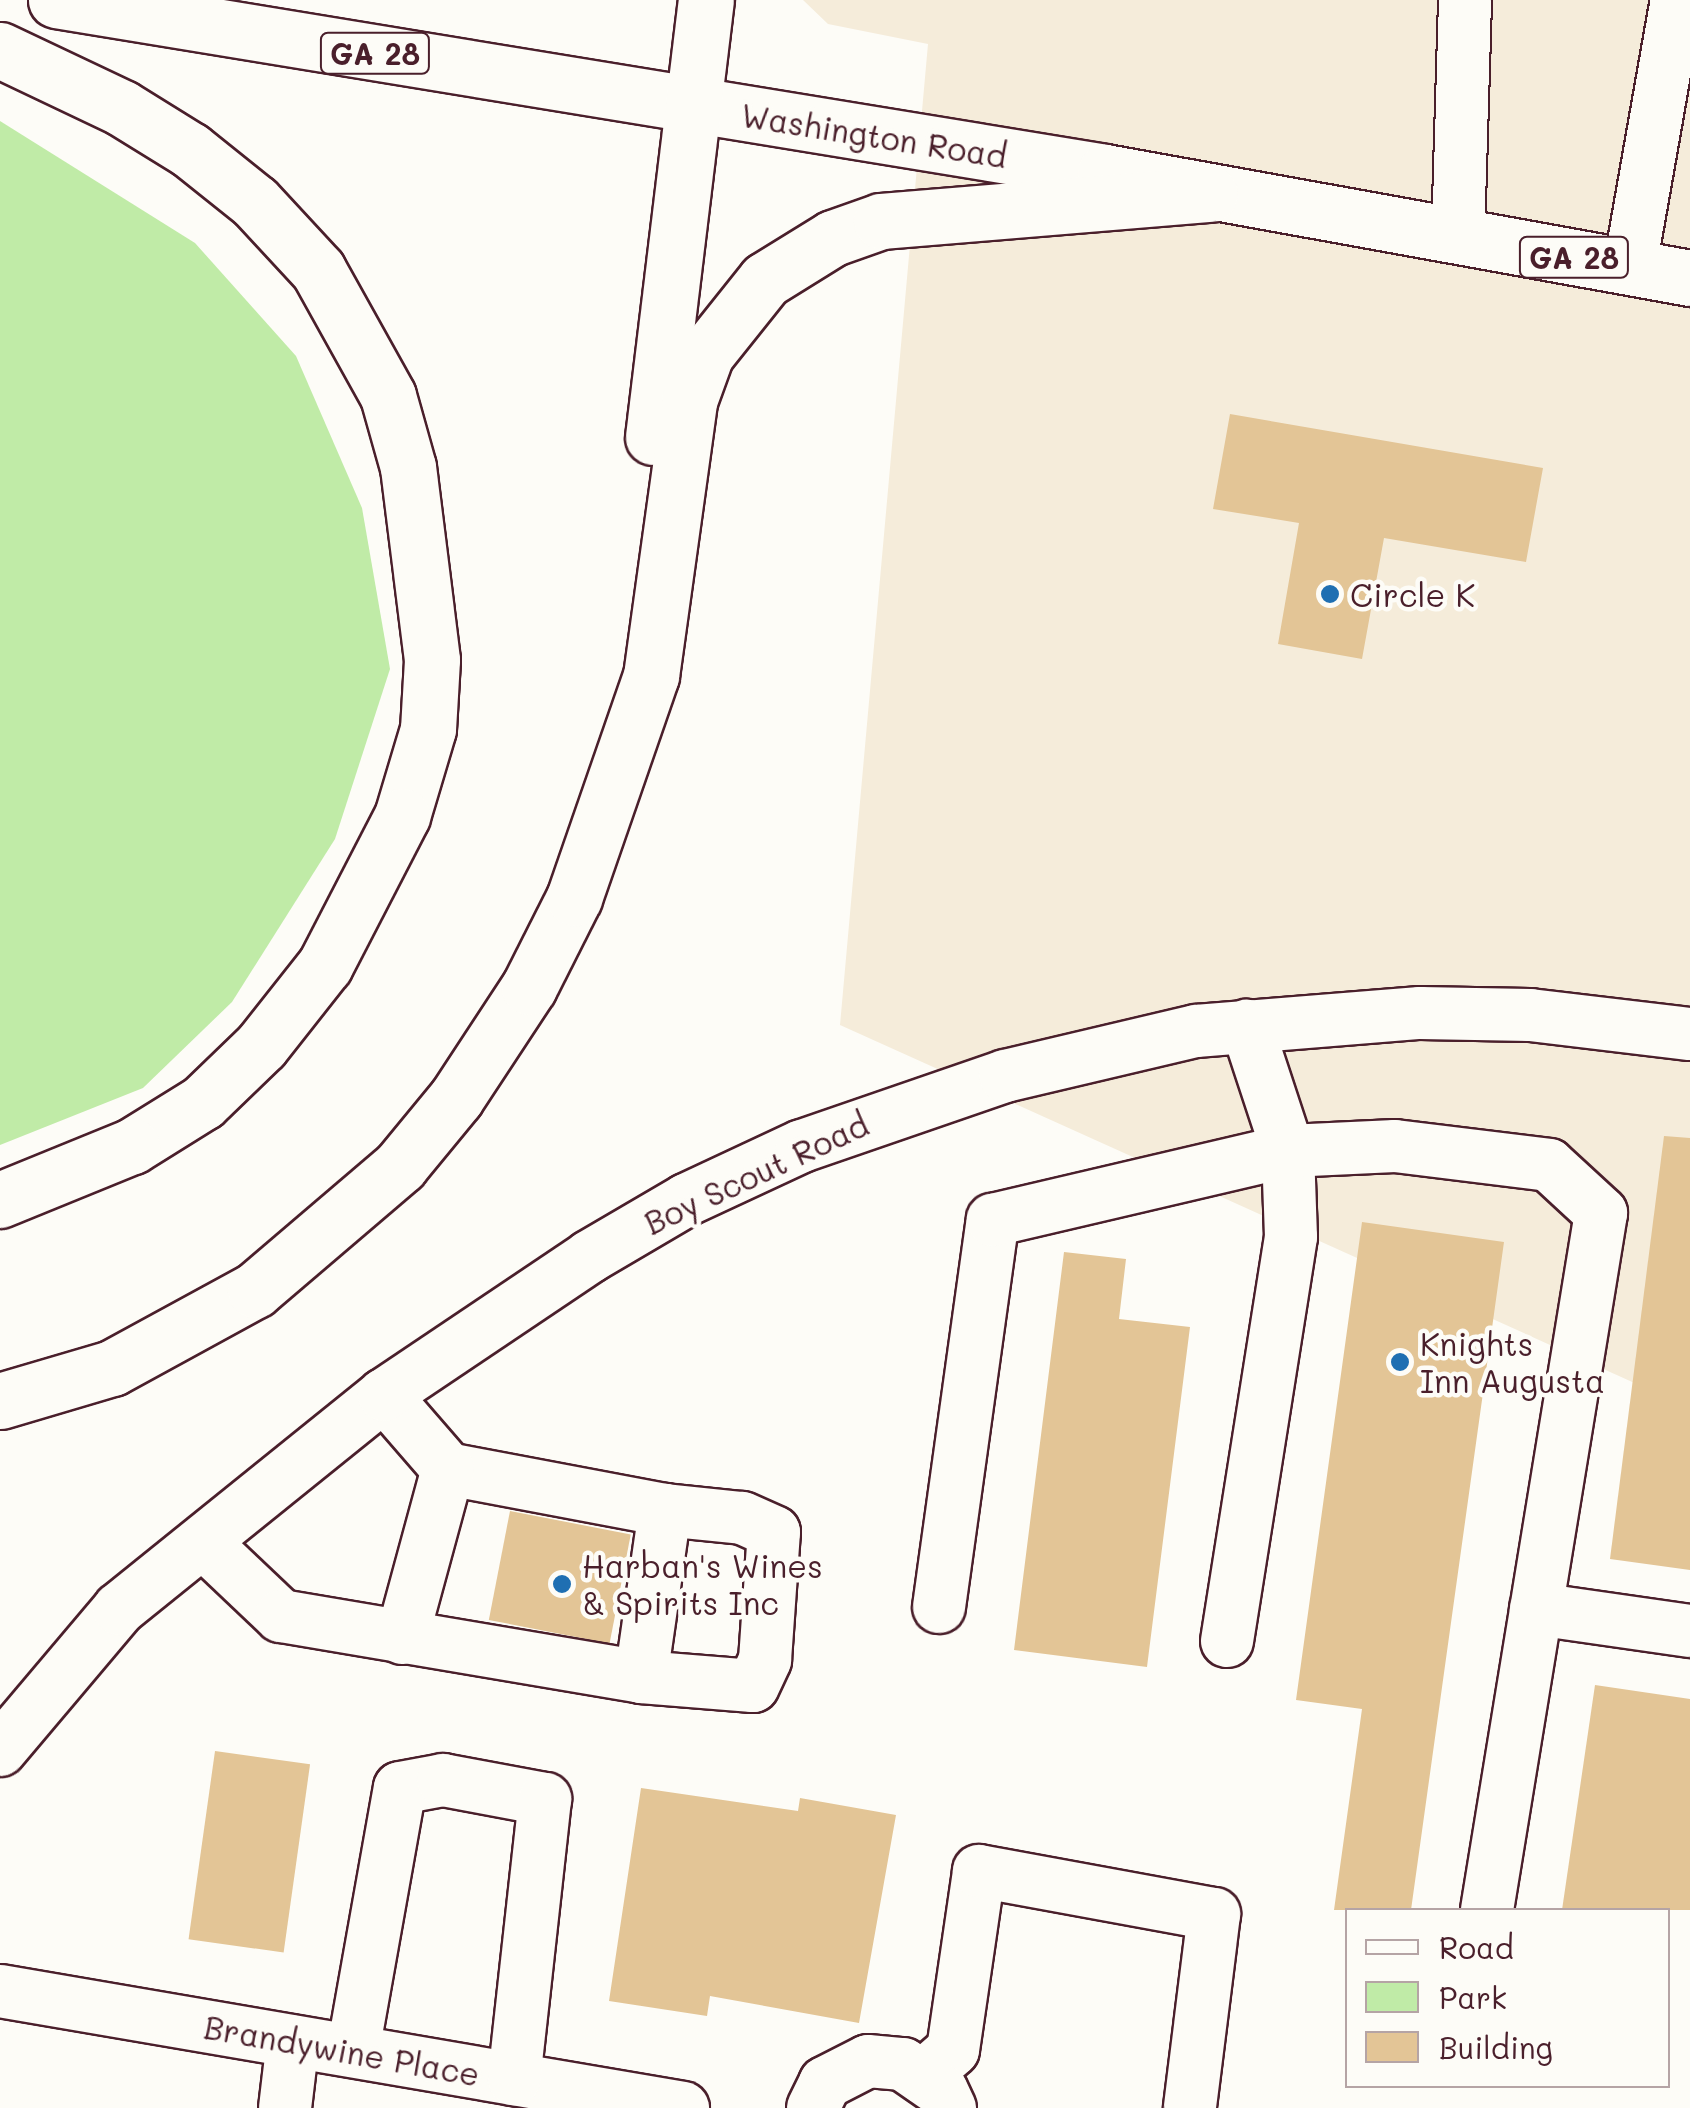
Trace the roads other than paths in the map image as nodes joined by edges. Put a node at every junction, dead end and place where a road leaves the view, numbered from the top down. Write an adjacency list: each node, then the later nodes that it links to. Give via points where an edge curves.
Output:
1 (56, 0): 6 (main road, Washington Road / GA 28)
2 (706, 0): 6 (main road)
3 (1465, 0): 8 (street)
4 (1677, 0): 9 (street)
5 (0, 50): 15 (main road, via 122,108 190,150 255,202 318,270 388,396 408,467 432,660 428,730 402,816 325,965 272,1032 203,1102 146,1137)
6 (694, 106): 7 (main road, Washington Road / GA 28); 11 (main road, via 622,680)
7 (1210, 194): 8 (main road, Washington Road / GA 28); 11 (main road, via 881,222 796,258 738,308 706,354 689,400 651,676)
8 (1458, 238): 9 (main road, Washington Road / GA 28)
9 (1630, 266): 10 (main road, Washington Road / GA 28)
10 (1690, 278)
11 (574, 898): 17 (main road, via 529,987 456,1098 400,1166 332,1230 255,1290 178,1336 56,1389)
12 (1248, 1026): 13 (street, Boy Scout Road, via 1420,1012 1530,1015); 14 (street); 16 (street, Boy Scout Road, via 1196,1031 1005,1076 802,1146 686,1200 589,1257)
13 (1690, 1034)
14 (1288, 1151): 21 (street, via 992,1220); 22 (street, via 1395,1146 1549,1165 1601,1213); 25 (street, via 1291,1236)
15 (0, 1200)
16 (384, 1394): 18 (street); 20 (street, Boy Scout Road)
17 (0, 1401)
18 (448, 1469): 19 (street); 24 (street)
19 (666, 1510): 26 (street); 26 (street, via 742,1518 774,1532 765,1660 753,1686)
20 (204, 1542): 24 (street, via 281,1616); 27 (street, Boy Scout Road, via 119,1609)
21 (939, 1607)
22 (1536, 1609): 23 (street); 28 (street)
23 (1690, 1631)
24 (402, 1638): 26 (street)
25 (1227, 1642)
26 (641, 1677)
27 (0, 1750)
28 (1487, 1908)
29 (0, 1991): 30 (street, Brandywine Place)
30 (293, 2041): 31 (street, Brandywine Place); 35 (street)
31 (353, 2051): 32 (street, via 400,1788 443,1780 545,1798); 33 (street, Brandywine Place)
32 (514, 2079): 33 (street, Brandywine Place); 36 (street, Brandywine Place)
33 (452, 2088)
34 (936, 2092): 37 (street, via 902,2064 868,2062 826,2082); 38 (street, via 953,2050 979,1871 1214,1914)
35 (285, 2108)
36 (684, 2108)
37 (813, 2108)
38 (1190, 2108)

